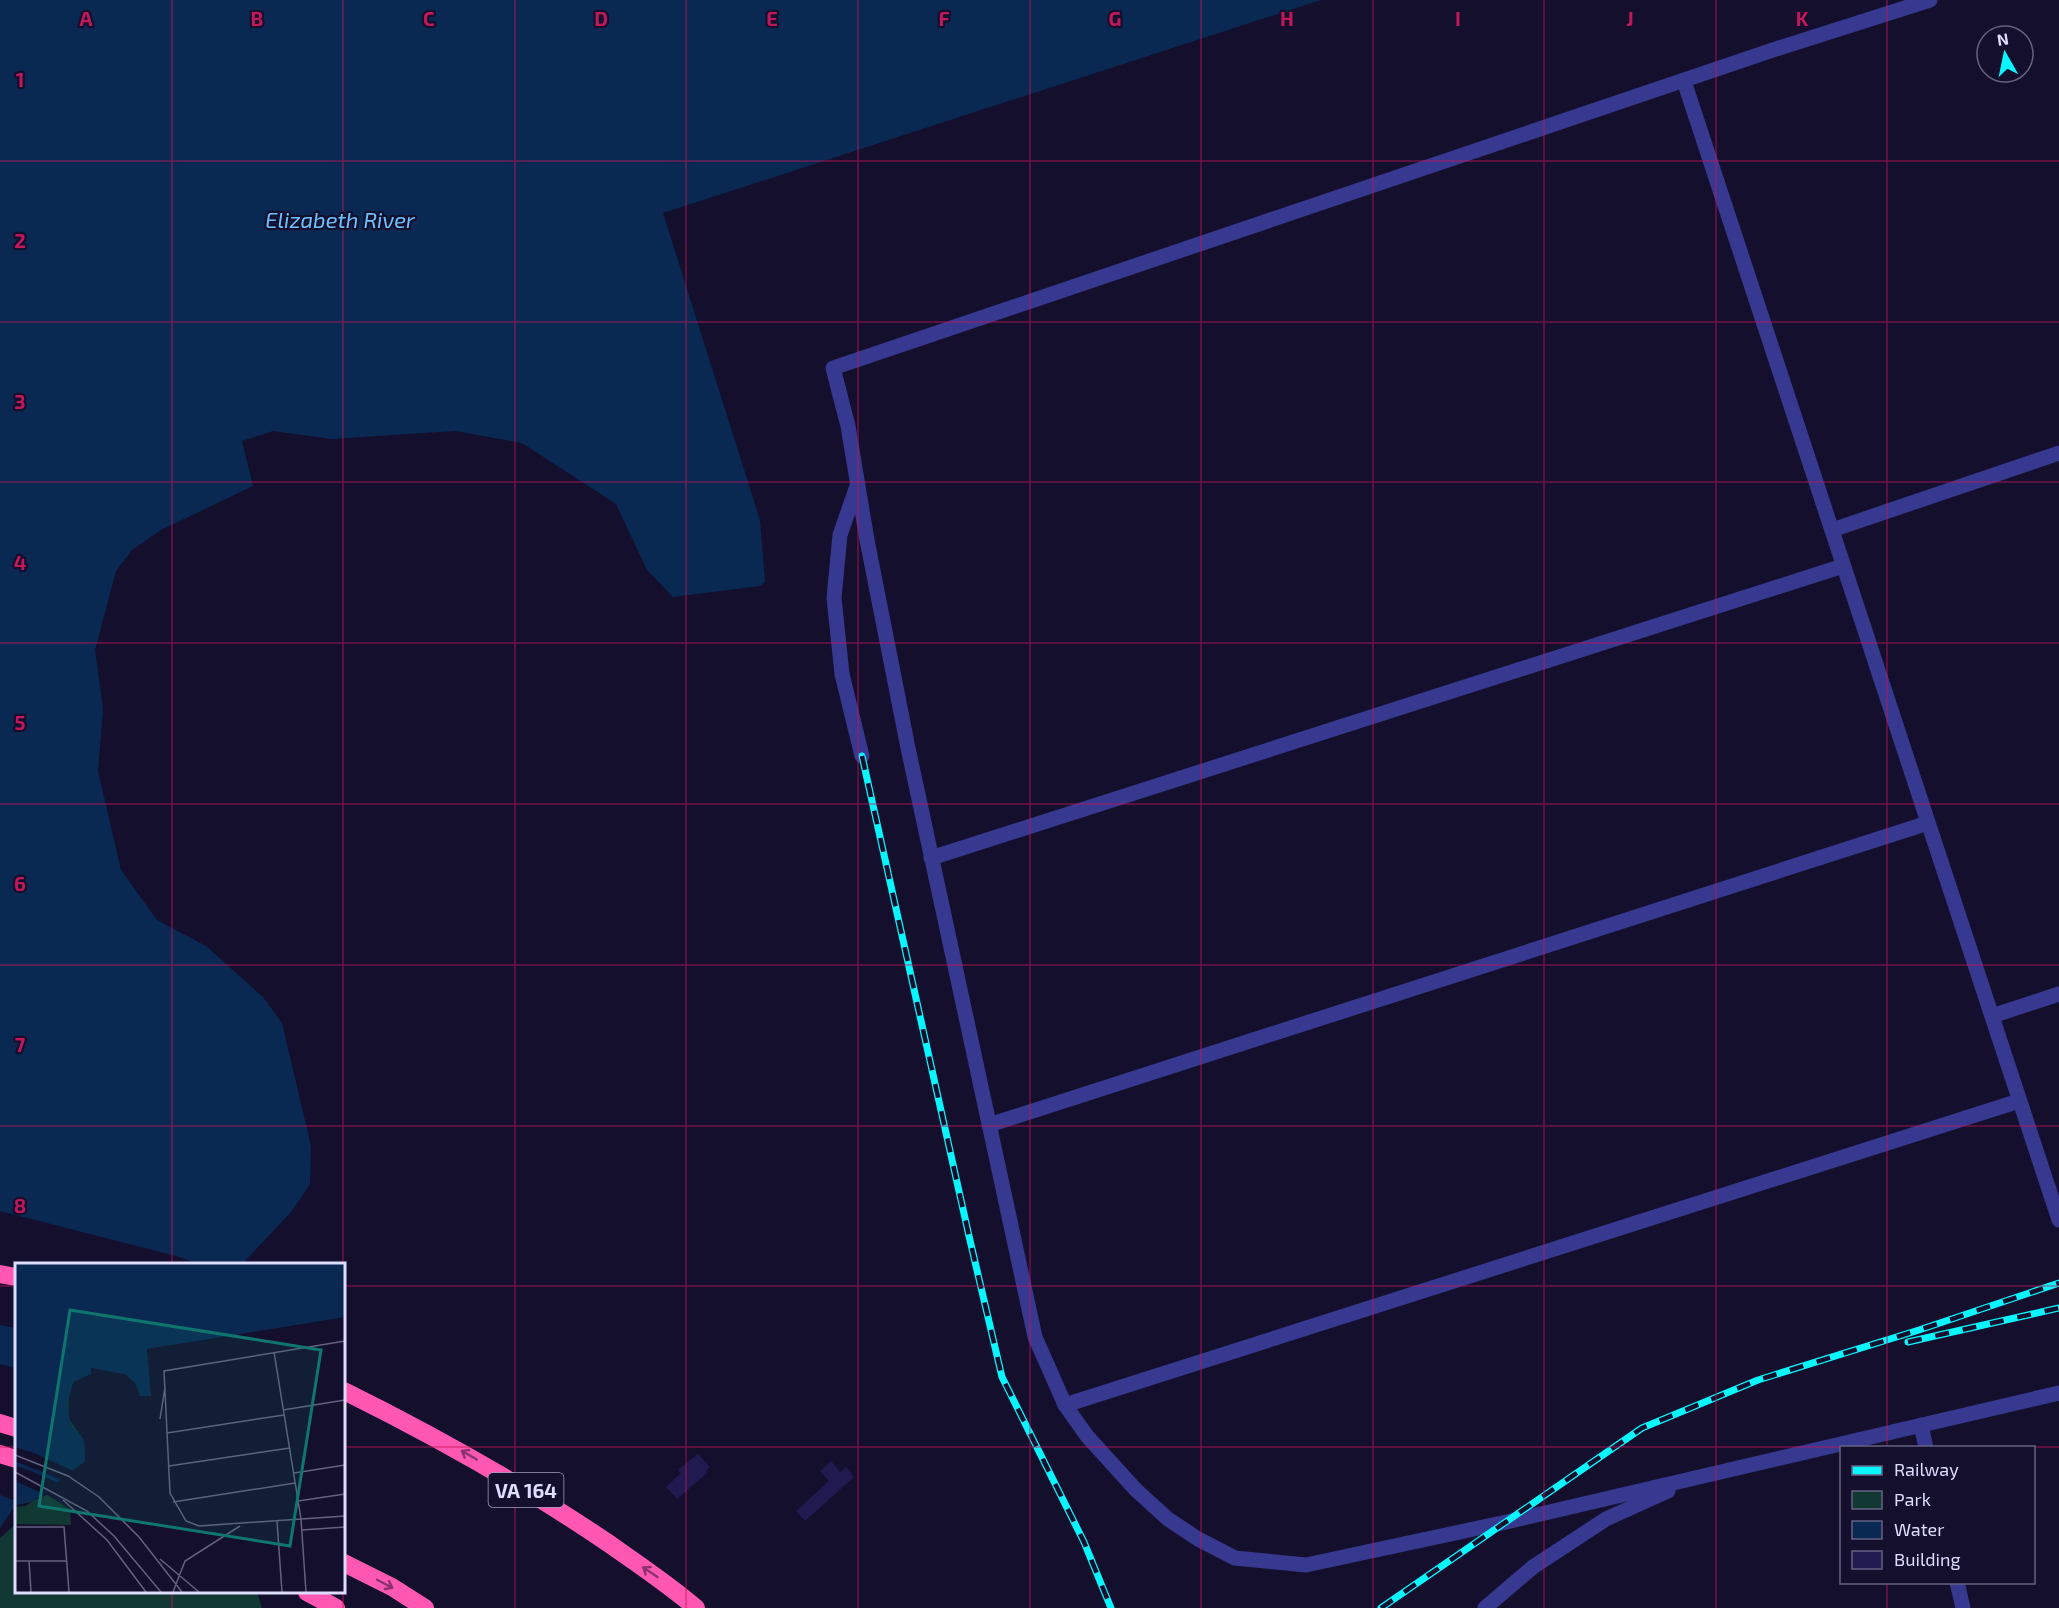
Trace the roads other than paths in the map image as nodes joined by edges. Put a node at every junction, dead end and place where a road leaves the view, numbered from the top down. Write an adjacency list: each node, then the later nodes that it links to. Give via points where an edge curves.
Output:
1 (1930, 0): 2 (lane)
2 (1684, 81): 4 (lane, via 833,368); 5 (lane)
3 (2059, 453): 5 (lane)
4 (858, 483): 7 (lane, via 840,535 834,598 842,674); 9 (lane)
5 (1832, 530): 6 (lane)
6 (1843, 566): 8 (lane); 9 (lane)
7 (862, 756)
8 (1928, 823): 11 (lane); 13 (lane)
9 (931, 858): 13 (lane)
10 (2059, 994): 11 (lane)
11 (1992, 1016): 12 (lane)
12 (2019, 1101): 14 (lane); 19 (lane)
13 (989, 1125): 19 (lane, via 1035,1337)
14 (2059, 1220)
15 (0, 1274): 16 (highway)
16 (15, 1277)
17 (345, 1392): 32 (highway, VA 164, one-way to 17, via 579,1523 478,1461)
18 (2059, 1393): 21 (lane)
19 (1065, 1404): 26 (lane, via 1087,1436 1168,1519 1235,1558 1306,1565)
20 (0, 1423): 22 (highway)
21 (1921, 1425): 23 (lane); 26 (lane)
22 (15, 1428)
23 (1926, 1446)
24 (0, 1454): 25 (highway)
25 (15, 1459)
26 (1699, 1477): 33 (lane, via 1606,1520 1533,1567)
27 (345, 1564): 31 (highway, one-way to 31)
28 (1957, 1584): 34 (lane)
29 (309, 1593): 30 (highway)
30 (336, 1608)
31 (425, 1608)
32 (696, 1608)
33 (1485, 1608)
34 (1963, 1608)

